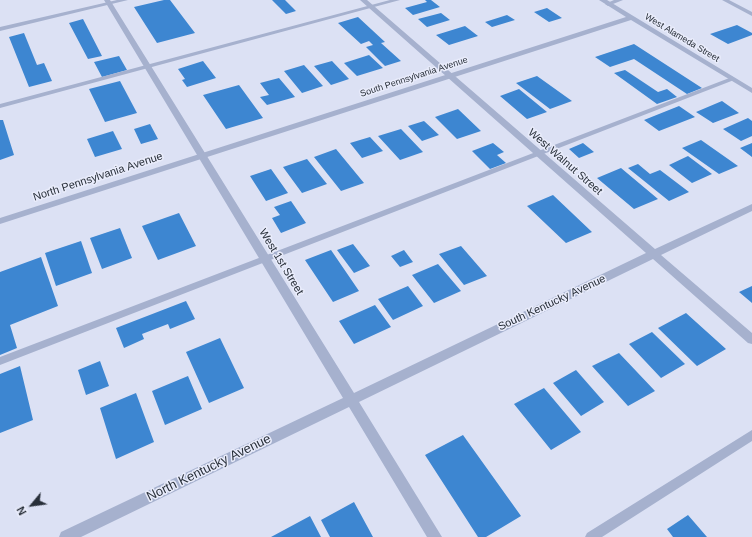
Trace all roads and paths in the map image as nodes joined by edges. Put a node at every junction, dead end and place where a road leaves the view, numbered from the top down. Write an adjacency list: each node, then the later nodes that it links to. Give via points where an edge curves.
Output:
1 (125, 0): 6 (street)
2 (363, 0): 8 (street, West Walnut Street)
3 (397, 0): 8 (lane)
4 (620, 0): 7 (street)
5 (725, 0): 9 (lane)
6 (108, 2): 11 (street); 12 (street, West 1st Street)
7 (605, 2): 10 (street, West Alameda Street)
8 (371, 7): 12 (lane); 13 (street, West Walnut Street)
9 (752, 14)
10 (631, 18): 13 (street, South Pennsylvania Avenue); 14 (street, West Alameda Street)
11 (0, 29)
12 (148, 66): 16 (lane); 18 (street, West 1st Street)
13 (450, 76): 17 (street, West Walnut Street); 18 (street, South Pennsylvania Avenue)
14 (732, 79): 15 (street, West Alameda Street); 17 (lane)
15 (752, 91)
16 (0, 106)
17 (538, 153): 21 (street, West Walnut Street); 22 (lane)
18 (203, 156): 20 (street, North Pennsylvania Avenue); 22 (street, West 1st Street)
19 (752, 207): 21 (street, South Kentucky Avenue)
20 (0, 221)
21 (654, 254): 23 (street, West Walnut Street); 25 (street, South Kentucky Avenue)
22 (265, 258): 24 (lane); 25 (street, West 1st Street)
23 (752, 340)
24 (0, 361)
25 (351, 399): 27 (street, North Kentucky Avenue); 28 (street, West 1st Street)
26 (752, 435): 29 (lane)
27 (66, 537)
28 (435, 537)
29 (591, 537)

